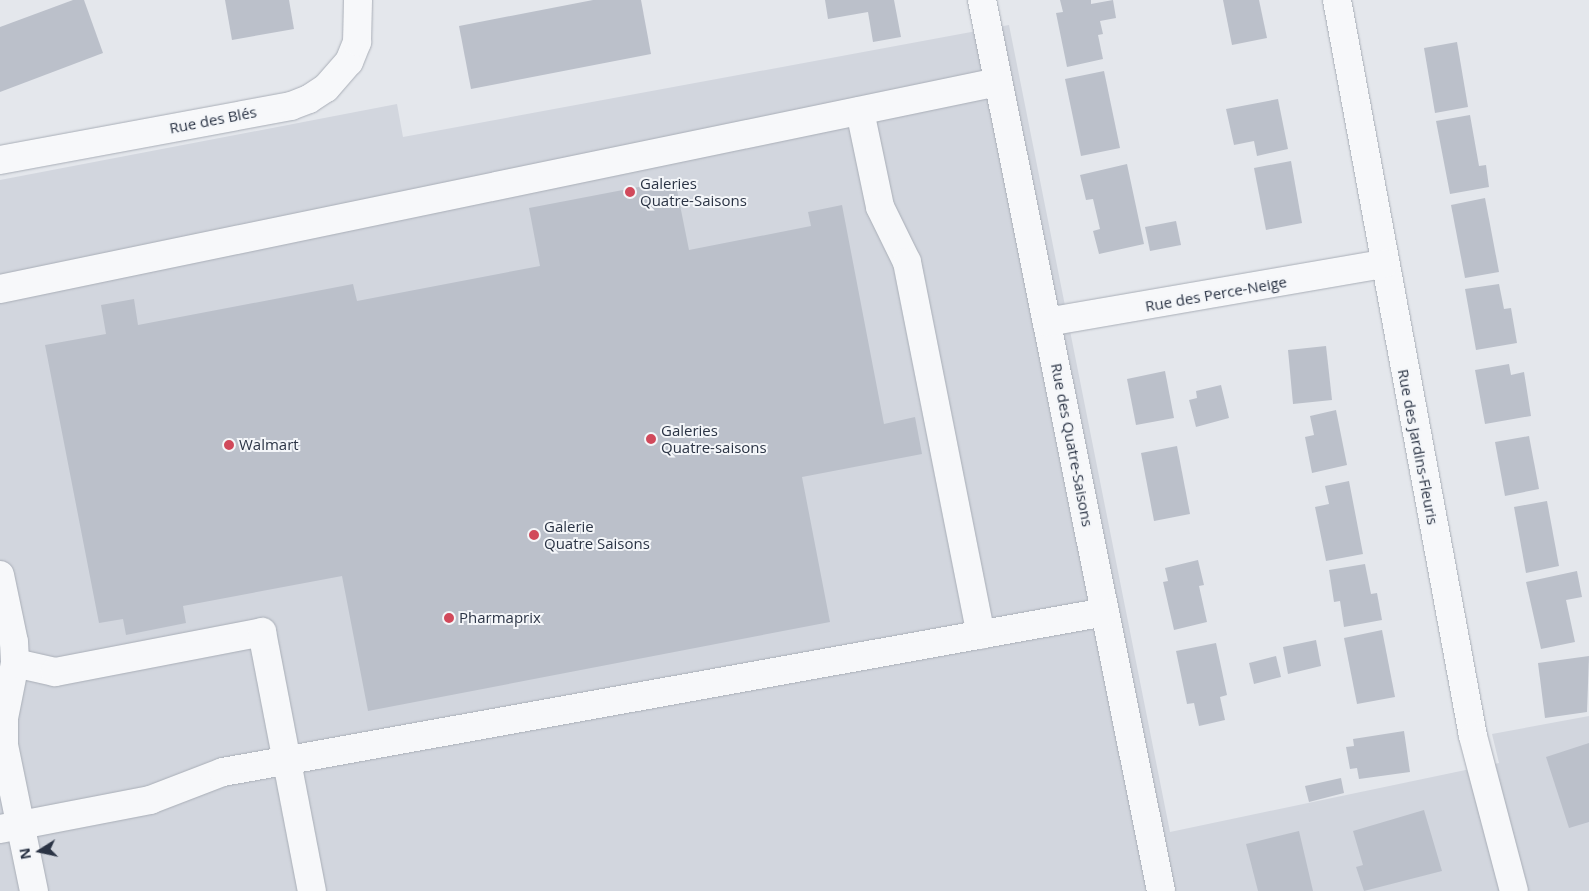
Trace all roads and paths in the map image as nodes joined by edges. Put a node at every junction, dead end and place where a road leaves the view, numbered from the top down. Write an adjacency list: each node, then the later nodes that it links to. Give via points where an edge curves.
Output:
1 (358, 0): 6 (street, Rue des Blés, via 357,42 349,62 326,88 309,99 291,106)
2 (982, 0): 4 (street, Rue des Quatre-Saisons)
3 (1337, 0): 7 (street, Rue des Jardins-Fleuris)
4 (998, 82): 5 (street); 9 (street, Rue des Quatre-Saisons)
5 (860, 111): 8 (street); 12 (street, via 880,207 907,262)
6 (0, 160)
7 (1384, 264): 9 (street, Rue des Perce-Neige); 19 (street, Rue des Jardins-Fleuris, via 1472,736)
8 (0, 289)
9 (1047, 322): 11 (street, Rue des Quatre-Saisons)
10 (0, 575): 13 (street, via 14,642)
11 (1105, 612): 12 (street); 18 (street, Rue des Quatre-Saisons)
12 (981, 635): 14 (street)
13 (15, 663): 14 (street, via 55,672 262,632); 15 (street, via 4,718)
14 (287, 760): 15 (street, via 223,772 150,800); 17 (street)
15 (11, 827): 16 (street)
16 (34, 891)
17 (312, 891)
18 (1161, 891)
19 (1514, 891)

